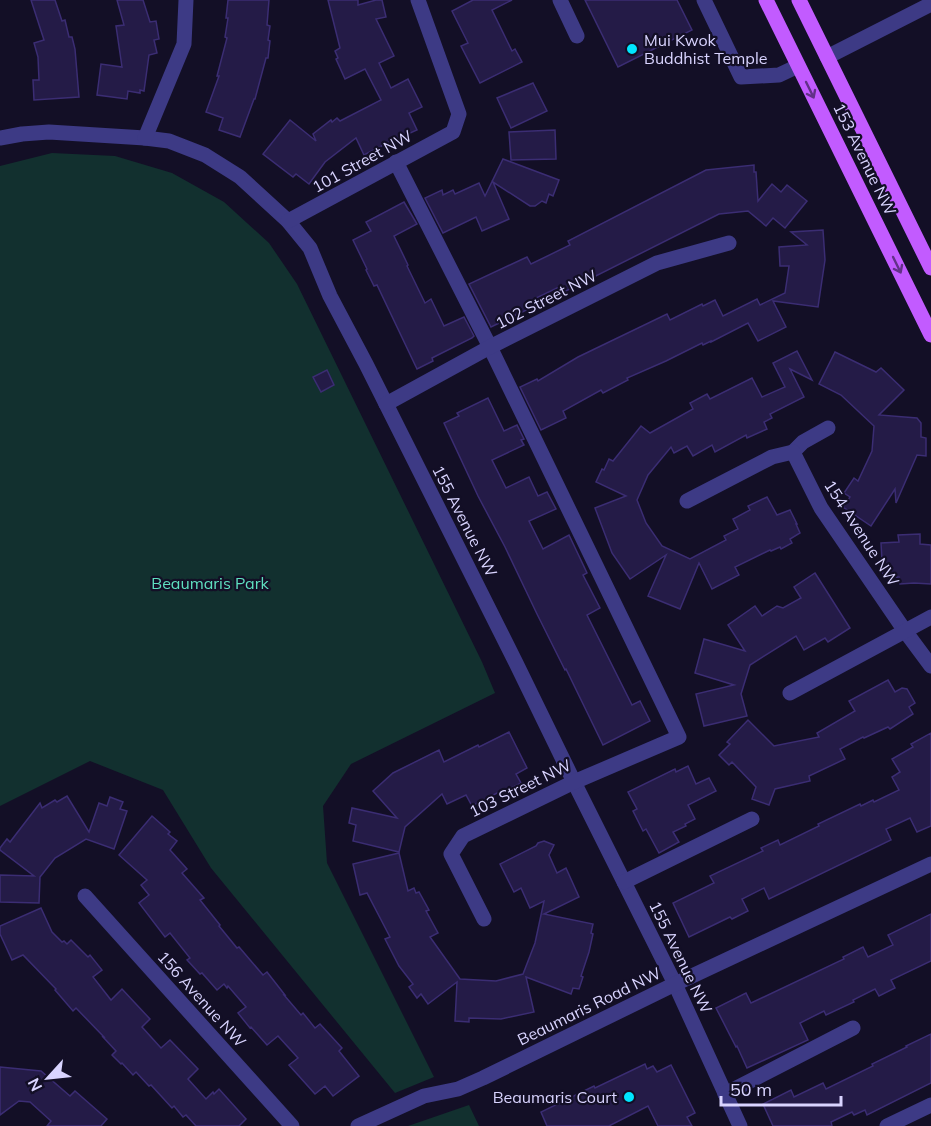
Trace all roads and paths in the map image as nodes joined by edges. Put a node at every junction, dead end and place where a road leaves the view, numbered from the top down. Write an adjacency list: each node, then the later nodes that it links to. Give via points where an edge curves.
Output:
1 (186, 0): 12 (street, via 184,44)
2 (418, 0): 13 (street, 101 Street NW, via 459,114 453,132)
3 (560, 0): 8 (street)
4 (704, 0): 10 (street, via 741,77 779,75)
5 (766, 0): 10 (main road, 153 Avenue NW)
6 (798, 0): 9 (main road, 153 Avenue NW)
7 (931, 4): 9 (street)
8 (577, 36)
9 (827, 57): 16 (main road, 153 Avenue NW)
10 (798, 66): 17 (main road, 153 Avenue NW, one-way to 17)
11 (0, 134): 12 (street, 155 Avenue NW, via 49,132)
12 (145, 138): 14 (street, 155 Avenue NW, via 169,141 206,155 240,177)
13 (396, 162): 14 (street, 101 Street NW); 18 (street)
14 (288, 221): 19 (street, 155 Avenue NW, via 310,248 330,296)
15 (729, 243): 18 (street, 102 Street NW, via 657,263)
16 (931, 268)
17 (931, 335)
18 (490, 347): 19 (street, 102 Street NW); 27 (street, 103 Street NW, via 680,737)
19 (386, 404): 27 (street, 155 Avenue NW)
20 (828, 428): 21 (street)
21 (793, 452): 22 (street, via 772,457); 24 (street, 154 Avenue NW, via 821,508)
22 (687, 501)
23 (931, 617): 24 (street)
24 (905, 631): 25 (street, 154 Avenue NW); 26 (street)
25 (931, 666)
26 (790, 693)
27 (574, 782): 30 (street, 155 Avenue NW); 32 (street, 103 Street NW, via 463,836 451,854)
28 (752, 819): 30 (street)
29 (931, 864): 33 (street, Beaumaris Road NW)
30 (624, 882): 33 (street, 155 Avenue NW)
31 (85, 896): 37 (street, 156 Avenue NW)
32 (484, 919)
33 (675, 984): 35 (street, 155 Avenue NW); 38 (street, Beaumaris Road NW, via 483,1078 458,1089 424,1096)
34 (853, 1028): 35 (street)
35 (725, 1094): 39 (street, 155 Avenue NW)
36 (931, 1106): 40 (street)
37 (292, 1126)
38 (358, 1126)
39 (740, 1126)
40 (887, 1126)

